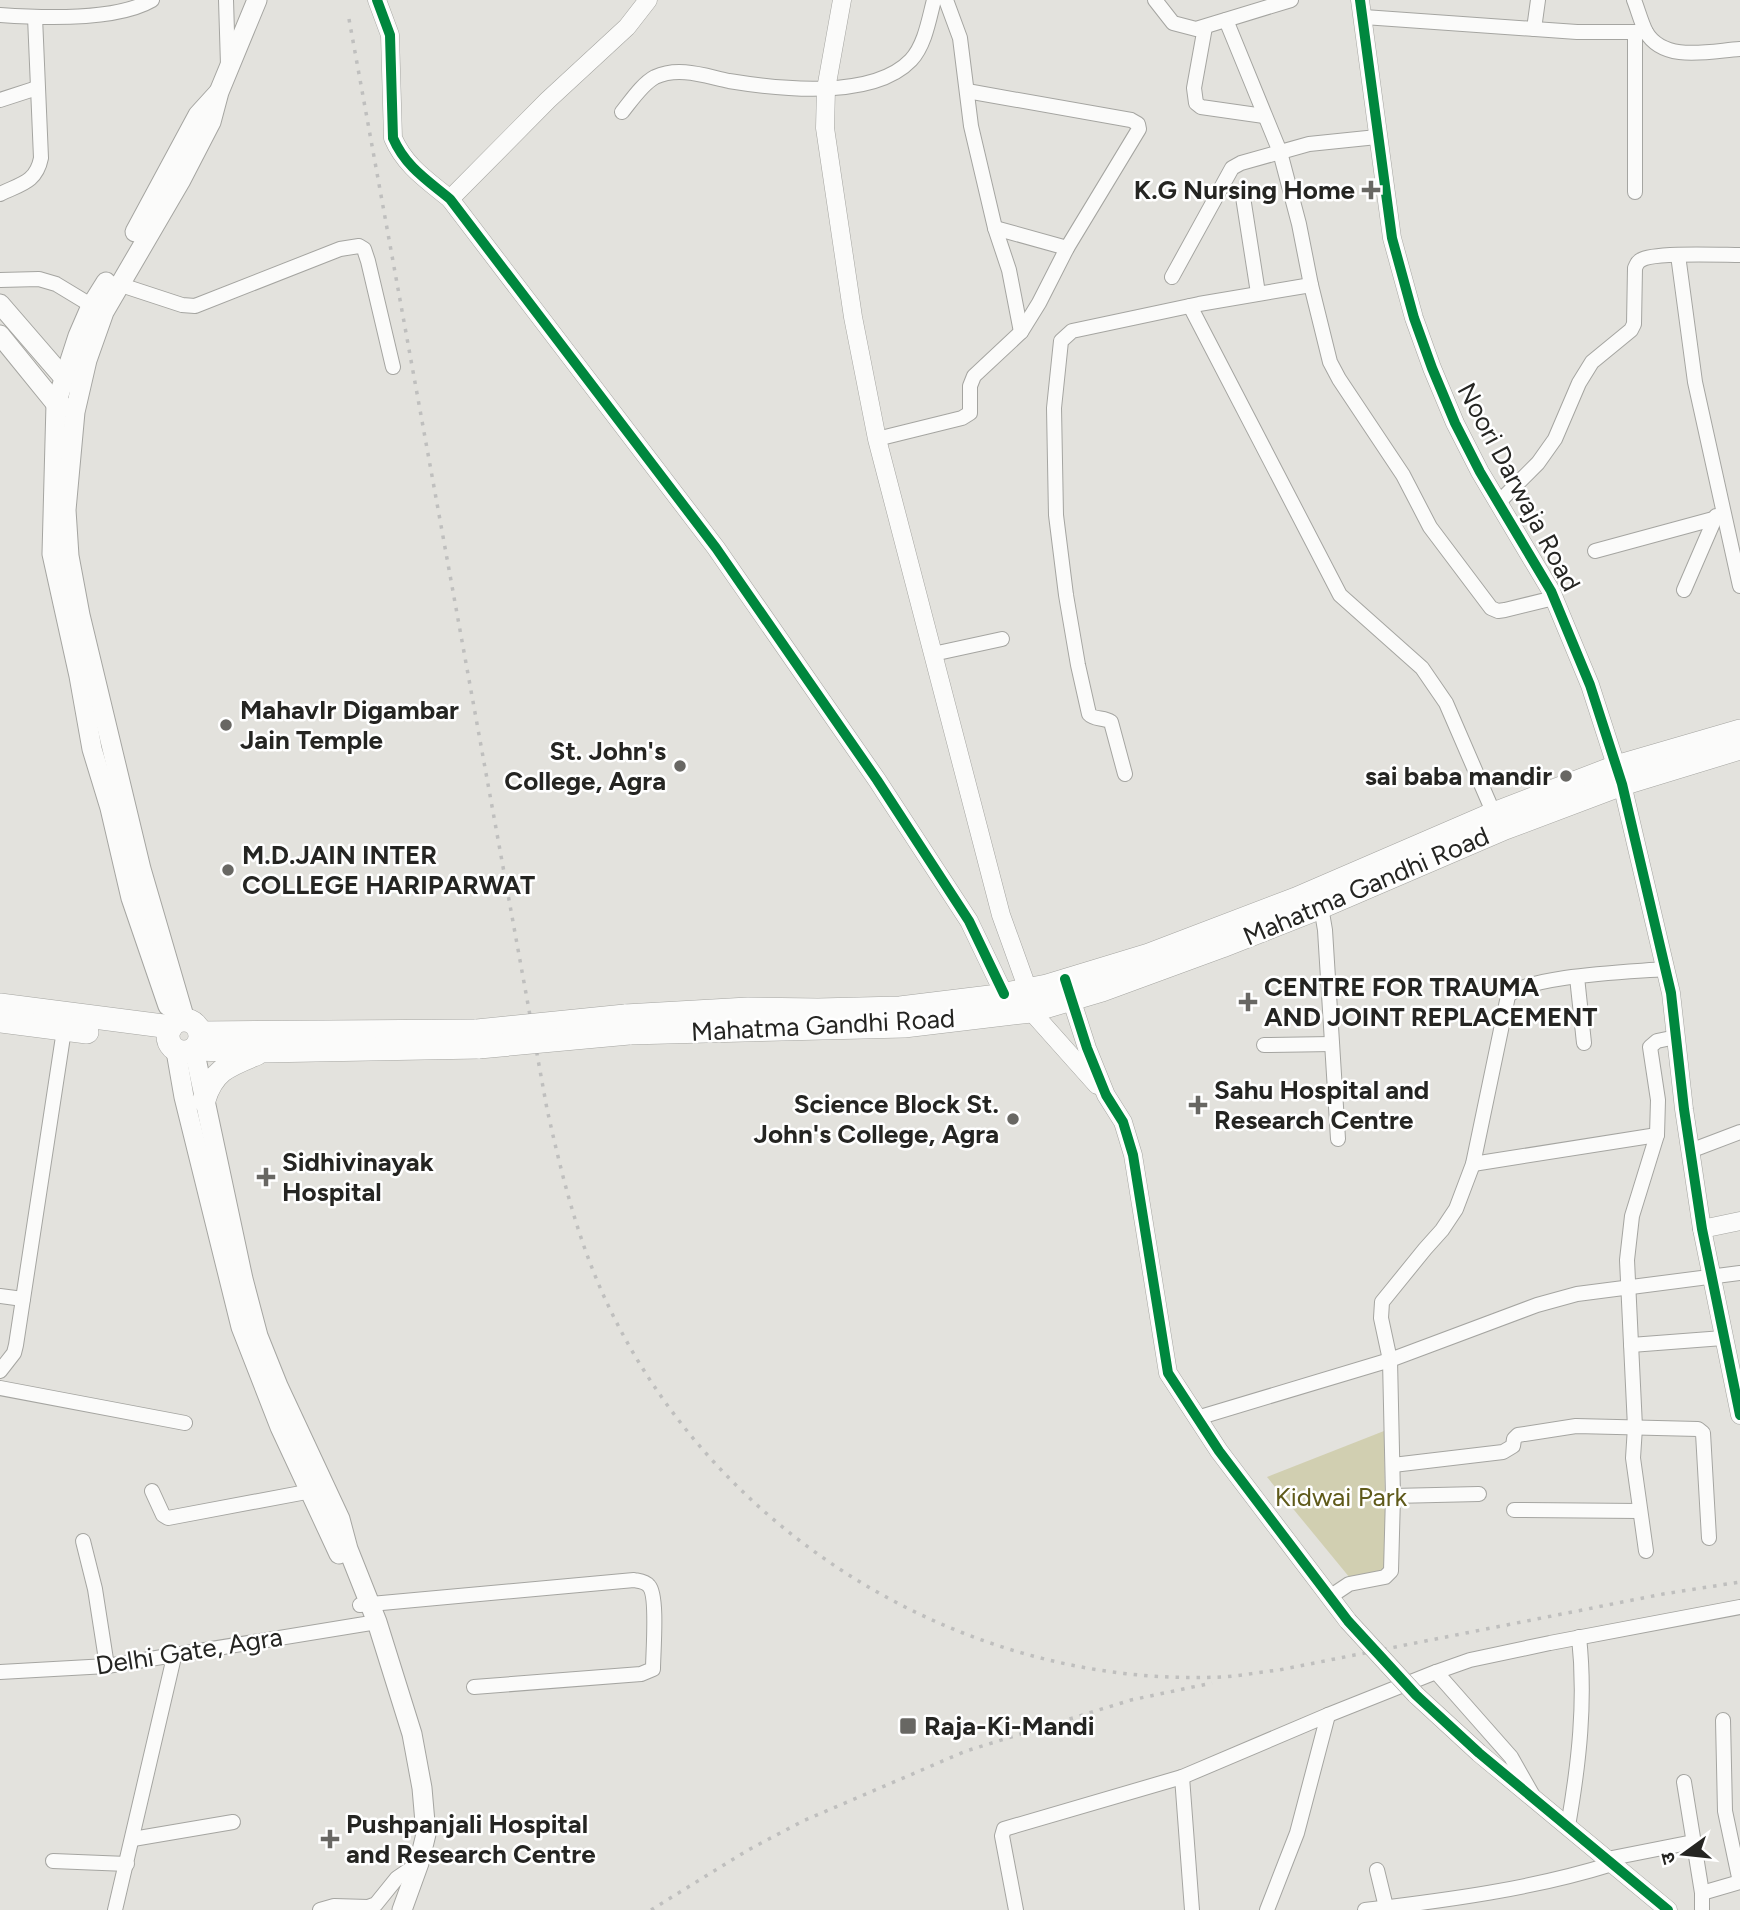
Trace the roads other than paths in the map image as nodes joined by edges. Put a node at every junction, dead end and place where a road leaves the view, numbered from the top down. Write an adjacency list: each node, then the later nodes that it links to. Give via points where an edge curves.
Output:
1 (152, 0): 15 (street, via 114,13)
2 (226, 0): 21 (street)
3 (257, 0): 21 (main road)
4 (377, 0): 34 (street, via 390,35 393,138 411,168)
5 (648, 0): 34 (street, via 627,27)
6 (842, 0): 23 (street)
7 (934, 0): 23 (street, via 921,43 902,69 871,82)
8 (946, 0): 24 (street, via 960,38)
9 (1155, 0): 17 (street, via 1173,23)
10 (1292, 0): 16 (street)
11 (1538, 0): 18 (street)
12 (1634, 0): 19 (street)
13 (1362, 8): 18 (street); 29 (street, Noori Darwaja Road)
14 (0, 15): 15 (street)
15 (35, 17): 22 (street)
16 (1226, 20): 17 (street); 28 (street)
17 (1205, 27): 28 (street, via 1194,88 1196,103)
18 (1534, 29): 19 (street)
19 (1640, 32): 20 (street, via 1671,51); 31 (street)
20 (1740, 50)
21 (229, 72): 25 (main road)
22 (37, 88): 26 (street); 32 (street, via 39,170)
23 (826, 89): 27 (street, via 667,73 646,84); 53 (street, via 827,147)
24 (967, 91): 35 (street); 36 (street, via 1138,124 1135,140)
25 (219, 92): 41 (main road, via 211,122 181,180); 46 (main road, via 198,115)
26 (0, 100)
27 (622, 112)
28 (1264, 116): 30 (street)
29 (1377, 137): 30 (street); 54 (street, Noori Darwaja Road, via 1392,238 1414,318 1455,423)
30 (1280, 152): 39 (street, via 1232,168); 42 (street)
31 (1635, 192)
32 (0, 194)
33 (1243, 197): 43 (street)
34 (450, 199): 69 (street, via 716,548 877,780)
35 (995, 228): 36 (street); 47 (street)
36 (1067, 248): 47 (street)
37 (1740, 255): 38 (street)
38 (1678, 256): 54 (street, via 1638,261 1631,330 1592,362 1555,439); 55 (street, via 1695,382 1714,462)
39 (1172, 277)
40 (0, 281): 46 (street, via 39,279)
41 (118, 284): 46 (main road); 49 (street, via 195,306 340,249 359,246 368,261)
42 (1311, 285): 43 (street); 59 (street, via 1324,342 1339,379 1403,475 1430,527 1490,608 1498,611)
43 (1258, 293): 45 (street)
44 (0, 304): 50 (main road)
45 (1190, 306): 64 (street, via 1072,331 1060,341 1058,353 1056,515 1066,595 1089,714 1111,722); 66 (street, via 1340,595 1438,688)
46 (98, 309): 50 (main road, via 87,360)
47 (1021, 332): 53 (street, via 974,376 968,415)
48 (0, 335): 51 (main road)
49 (393, 367)
50 (73, 383): 51 (main road); 52 (main road)
51 (56, 404): 52 (main road); 79 (main road, via 52,554 92,749 131,898)
52 (75, 412): 79 (main road, via 66,510 69,556)
53 (877, 439): 61 (street)
54 (1499, 502): 59 (street, Noori Darwaja Road)
55 (1717, 515): 56 (street); 57 (street); 58 (street)
56 (1595, 551)
57 (1740, 586)
58 (1684, 590)
59 (1554, 598): 65 (street, Noori Darwaja Road, via 1590,685)
60 (1002, 639): 61 (street)
61 (933, 654): 68 (street)
62 (1740, 731): 65 (highway, Mahatma Gandhi Road)
63 (1740, 748): 65 (highway, Mahatma Gandhi Road)
64 (1125, 774)
65 (1619, 776): 66 (highway, Mahatma Gandhi Road); 67 (highway, Mahatma Gandhi Road); 70 (street, Noori Darwaja Road)
66 (1493, 814): 72 (highway, Mahatma Gandhi Road)
67 (1321, 907): 72 (highway, Mahatma Gandhi Road, via 1113,986); 83 (street)
68 (1009, 938): 69 (street); 74 (street)
69 (984, 951): 73 (street)
70 (1664, 969): 71 (street); 80 (street, Noori Darwaja Road)
71 (1577, 976): 82 (street); 92 (street, via 1520,987 1508,996)
72 (1068, 990): 74 (highway, Mahatma Gandhi Road); 86 (street)
73 (1004, 994): 74 (highway, Mahatma Gandhi Road); 77 (highway, Mahatma Gandhi Road, via 900,1008 748,1009)
74 (1029, 1000): 77 (highway, Mahatma Gandhi Road, via 904,1026); 86 (street)
75 (0, 1005): 79 (highway, Mahatma Gandhi Road)
76 (0, 1021): 78 (highway, Mahatma Gandhi Road)
77 (627, 1024): 81 (highway, Mahatma Gandhi Road, bridge)
78 (64, 1030): 79 (highway, Mahatma Gandhi Road); 100 (street)
79 (181, 1035): 81 (highway, Mahatma Gandhi Road); 85 (highway, Mahatma Gandhi Road); 87 (main road); 95 (main road, via 184,1097)
80 (1676, 1037): 89 (street, via 1650,1047 1658,1100); 91 (street, Noori Darwaja Road)
81 (478, 1039): 85 (highway, Mahatma Gandhi Road)
82 (1584, 1043)
83 (1332, 1044): 84 (street); 90 (street)
84 (1264, 1045)
85 (262, 1051): 87 (highway, via 226,1067 208,1086)
86 (1106, 1095): 107 (street, via 1123,1122 1133,1155 1168,1373)
87 (204, 1100): 95 (main road)
88 (1740, 1132): 91 (street)
89 (1657, 1135): 92 (street); 98 (street, via 1632,1216)
90 (1338, 1139)
91 (1690, 1151): 94 (street, Noori Darwaja Road)
92 (1473, 1164): 103 (street, via 1456,1209 1382,1303)
93 (1740, 1221): 94 (street)
94 (1702, 1229): 97 (street, Noori Darwaja Road)
95 (232, 1264): 112 (main road, via 241,1327)
96 (1740, 1273): 97 (street)
97 (1711, 1278): 98 (street); 101 (street, Noori Darwaja Road)
98 (1627, 1288): 102 (street); 103 (street, via 1558,1299)
99 (0, 1296): 100 (street)
100 (23, 1298): 104 (street, via 14,1353)
101 (1723, 1338): 102 (street); 106 (street, Noori Darwaja Road)
102 (1631, 1345): 109 (street)
103 (1390, 1360): 107 (street); 110 (street)
104 (0, 1371)
105 (0, 1388): 108 (street)
106 (1740, 1415)
107 (1197, 1418): 120 (street)
108 (185, 1423)
109 (1635, 1427): 110 (street, via 1576,1426 1518,1435 1503,1452); 116 (street); 117 (street, via 1701,1430)
110 (1393, 1465): 114 (street)
111 (152, 1490): 112 (street, via 168,1518)
112 (318, 1490): 122 (main road)
113 (1479, 1494): 114 (street)
114 (1393, 1496): 120 (street, via 1389,1574 1349,1584)
115 (1514, 1510): 116 (street)
116 (1639, 1511): 119 (street)
117 (1709, 1538)
118 (83, 1541): 125 (street)
119 (1646, 1551)
120 (1331, 1596): 133 (street, bridge, via 1416,1695)
121 (1740, 1607): 123 (street)
122 (371, 1618): 124 (street, Delhi Gate, Agra); 128 (street, Delhi Gate, Agra, via 634,1580 650,1587 650,1671); 140 (main road, via 412,1734 426,1834)
123 (1578, 1637): 127 (street, via 1470,1660); 135 (street, via 1583,1701)
124 (174, 1657): 125 (street, Delhi Gate, Agra); 136 (street)
125 (107, 1667): 126 (street, Delhi Gate, Agra)
126 (0, 1672)
127 (1436, 1672): 129 (street); 133 (street, via 1511,1757)
128 (474, 1687)
129 (1328, 1715): 131 (street); 153 (street, via 1297,1833)
130 (1724, 1720): 143 (street, via 1725,1811)
131 (1182, 1777): 151 (street, via 1004,1829); 152 (street)
132 (1684, 1782): 137 (street)
133 (1534, 1798): 135 (street)
134 (233, 1822): 136 (street)
135 (1568, 1826): 139 (street)
136 (133, 1839): 141 (street)
137 (1693, 1842): 139 (street); 144 (street)
138 (53, 1861): 141 (street)
139 (1609, 1861): 146 (street, via 1578,1874 1505,1890); 155 (street)
140 (419, 1863): 145 (street, via 397,1878); 150 (main road)
141 (127, 1864): 147 (street)
142 (1377, 1870): 146 (street)
143 (1740, 1882): 144 (street)
144 (1702, 1893): 156 (street)
145 (385, 1895): 148 (street, via 368,1907); 149 (street)
146 (1386, 1907): 154 (street)
147 (115, 1910)
148 (320, 1910)
149 (379, 1910)
150 (402, 1910)
151 (1016, 1910)
152 (1192, 1910)
153 (1267, 1910)
154 (1365, 1910)
155 (1668, 1910)
156 (1702, 1910)

